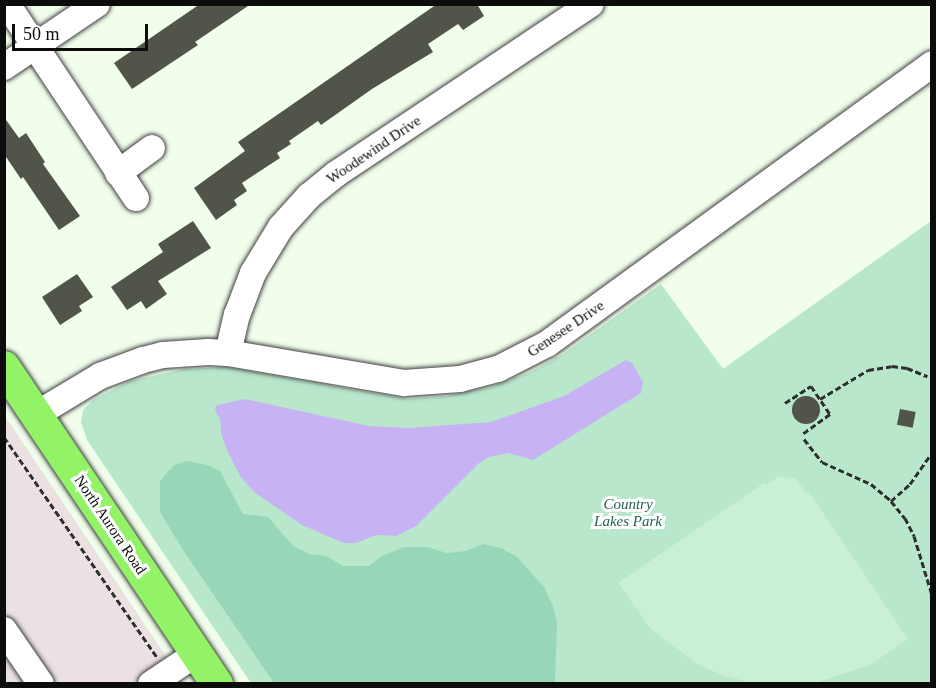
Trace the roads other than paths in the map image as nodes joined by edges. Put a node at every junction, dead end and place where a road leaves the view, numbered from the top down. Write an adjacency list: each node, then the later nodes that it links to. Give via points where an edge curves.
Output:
1 (7, 4): 4 (street)
2 (97, 4): 4 (street)
3 (591, 4): 10 (street, Woodewind Drive, via 309,196 281,227 253,273)
4 (35, 46): 6 (street); 8 (street)
5 (932, 64): 10 (street, Genesee Drive, via 547,344 498,369 460,379 404,383)
6 (4, 67)
7 (152, 148): 8 (street)
8 (118, 173): 9 (street)
9 (136, 198)
10 (228, 354): 12 (street, Genesee Drive, via 189,353 143,360 100,376)
11 (4, 367): 12 (main road, North Aurora Road)
12 (37, 414): 14 (main road, North Aurora Road)
13 (4, 630): 15 (street)
14 (196, 654): 16 (street); 17 (main road, North Aurora Road)
15 (41, 684)
16 (152, 684)
17 (217, 684)

